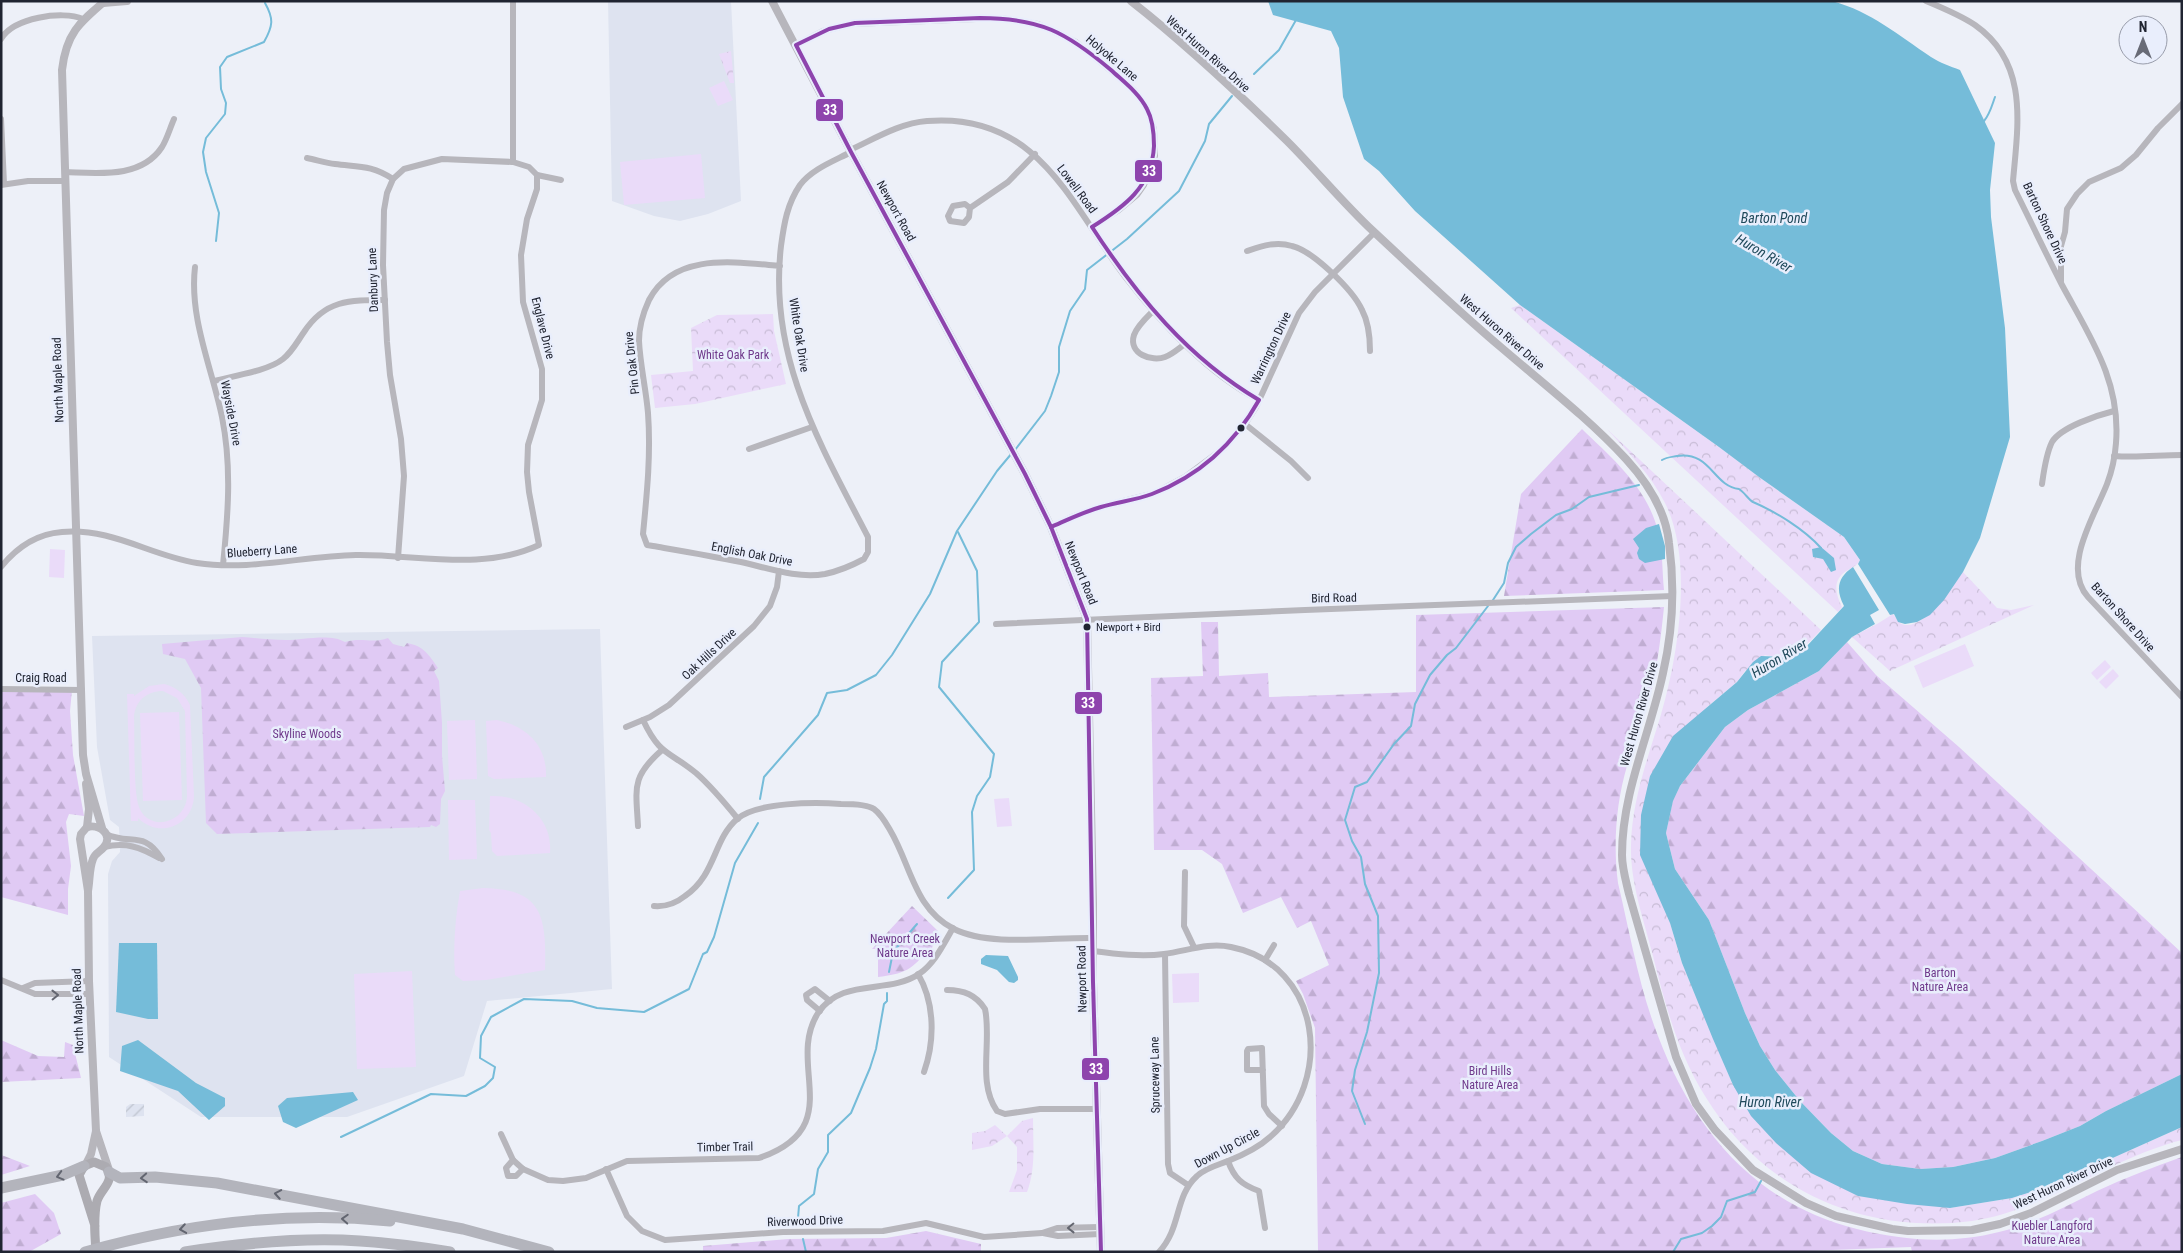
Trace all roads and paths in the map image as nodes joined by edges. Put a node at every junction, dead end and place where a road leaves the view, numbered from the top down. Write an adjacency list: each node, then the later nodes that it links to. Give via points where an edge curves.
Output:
1 (127, 1): 6 (street)
2 (513, 1): 16 (street)
3 (772, 1): 9 (street, Newport Road)
4 (1130, 1): 25 (street, West Huron River Drive, via 1212,70 1286,140)
5 (1926, 1): 28 (street, Barton Shore Drive, via 1975,24 1992,39 2008,65 2014,81 2019,122 2014,190)
6 (104, 2): 7 (street, North Maple Road)
7 (83, 20): 8 (street, via 62,14 29,21 16,25); 17 (street, North Maple Road, via 68,44 62,70)
8 (1, 39)
9 (796, 44): 13 (street, Newport Road); 24 (street, Holyoke Lane, via 823,31 852,24 1001,18 1038,24 1076,42 1134,90 1146,106 1154,129 1155,156 1144,185 1137,195)
10 (2182, 104): 26 (street, via 2121,168 2089,182 2077,194 2067,209)
11 (1, 119): 22 (street)
12 (174, 119): 17 (street, via 162,146 146,164 120,172)
13 (850, 151): 14 (street, Lowell Road, via 899,127 948,121 997,131); 29 (street, White Oak Drive, via 801,184 787,208); 47 (street, Newport Road)
14 (1035, 154): 23 (street, via 1008,182); 24 (street, Lowell Road)
15 (307, 158): 19 (street, via 363,166)
16 (512, 162): 18 (street, via 530,166); 19 (street, via 442,159 404,169)
17 (65, 172): 21 (street, North Maple Road)
18 (537, 175): 20 (street); 51 (street, Englave Drive, via 537,189 527,219 521,255 523,302 542,369 542,400 528,445 527,472)
19 (393, 179): 33 (street, Danbury Lane, via 384,210)
20 (561, 180)
21 (65, 181): 22 (street); 48 (street, North Maple Road)
22 (3, 184)
23 (970, 208)
24 (1092, 227): 34 (street, Lowell Road, via 1126,278)
25 (1375, 232): 31 (street, Warrington Drive); 56 (street, West Huron River Drive, via 1603,437 1637,472 1666,524)
26 (2061, 246): 28 (street); 32 (street)
27 (1247, 251): 31 (street, via 1268,244 1292,246 1318,259)
28 (2047, 254): 32 (street, Barton Shore Drive)
29 (780, 266): 41 (street, White Oak Drive, via 787,347); 50 (street, Pin Oak Drive, via 708,262 692,266 664,281 645,308 639,342 651,449)
30 (194, 267): 37 (street, Wayside Drive, via 193,294)
31 (1332, 275): 36 (street, via 1362,308 1370,336); 38 (street, Warrington Drive, via 1299,313)
32 (2061, 283): 39 (street, Barton Shore Drive, via 2101,356 2113,392)
33 (384, 300): 37 (street, via 344,302 328,307 316,317 282,360 269,367); 52 (street, Danbury Lane, via 390,376 404,476)
34 (1154, 310): 35 (street, Lowell Road); 35 (street, via 1134,335 1133,345 1137,351 1155,359 1172,354)
35 (1185, 344): 38 (street, Lowell Road, via 1227,381)
36 (1370, 351)
37 (214, 381): 53 (street, Wayside Drive, via 229,478)
38 (1259, 400): 40 (street, Warrington Drive)
39 (2114, 411): 44 (street, Barton Shore Drive); 46 (street, via 2089,418 2053,440)
40 (1245, 424): 45 (street); 47 (street, Warrington Drive, via 1224,448 1185,478 1155,493 1100,507)
41 (812, 426): 42 (street); 49 (street, White Oak Drive)
42 (748, 450)
43 (2182, 455): 44 (street)
44 (2114, 456): 61 (street, Barton Shore Drive, via 2108,482 2083,541 2078,561 2079,580 2085,594)
45 (1308, 478)
46 (2042, 484)
47 (1051, 527): 57 (street, Newport Road)
48 (76, 532): 53 (street, Blueberry Lane, via 110,535 172,558); 54 (street, Blueberry Lane, via 47,535 30,541 12,552); 60 (street, North Maple Road)
49 (868, 537): 55 (street, English Oak Drive, via 868,552 864,559 845,569 802,575)
50 (644, 540): 55 (street, English Oak Drive, via 647,545)
51 (539, 545): 52 (street, Blueberry Lane, via 526,551 475,560)
52 (398, 558): 53 (street, Blueberry Lane, via 357,555)
53 (223, 565)
54 (1, 567)
55 (779, 571): 62 (street, Oak Hills Drive, via 770,606 754,626 685,692)
56 (1673, 596): 57 (street, Bird Road); 97 (street, West Huron River Drive, via 1663,674 1632,784 1623,836 1624,870 1628,894 1676,1057 1696,1104 1715,1130 1753,1170 1806,1203 1844,1218 1908,1232 1972,1230 2000,1224 2031,1213 2117,1170)
57 (1087, 620): 58 (street, Bird Road); 77 (street, Newport Road)
58 (996, 624)
59 (1, 690): 60 (street, Craig Road)
60 (82, 690): 65 (street, North Maple Road)
61 (2182, 697)
62 (643, 720): 63 (street, Oak Hills Drive); 64 (street)
63 (626, 727)
64 (662, 750): 66 (street, via 713,788); 67 (street, via 641,772 637,781)
65 (86, 774): 68 (street, North Maple Road); 69 (street, North Maple Road)
66 (738, 819): 75 (street, via 722,840 701,882 666,907); 76 (street, via 772,806 840,804 873,808 896,840 921,898 938,918)
67 (638, 826)
68 (87, 827): 69 (street); 71 (street, via 81,834)
69 (104, 831): 70 (street); 70 (street, via 116,838 151,844 162,859 135,845)
70 (104, 847): 72 (street)
71 (82, 848): 72 (street); 74 (street, North Maple Road)
72 (97, 852): 74 (street, North Maple Road)
73 (1185, 872): 79 (street, via 1184,926)
74 (88, 891): 85 (street, North Maple Road)
75 (654, 906)
76 (953, 928): 77 (street, via 968,935 989,938); 83 (street, Timber Trail, via 932,962)
77 (1093, 938): 80 (street, Newport Road)
78 (1274, 945): 82 (street)
79 (1194, 947): 81 (street, Down Up Circle); 82 (street, Down Up Circle, via 1232,947)
80 (1093, 951): 81 (street, Down Up Circle); 93 (street, Newport Road)
81 (1165, 954): 105 (street, Spruceway Lane, via 1168,1164 1170,1173)
82 (1265, 960): 94 (street, Down Up Circle, via 1284,975 1296,992 1311,1032 1309,1077 1297,1106)
83 (918, 974): 89 (street, Timber Trail, via 900,981 850,990); 92 (street, via 929,1000 931,1040)
84 (1, 980): 86 (street)
85 (89, 981): 86 (street, via 35,983); 88 (street, North Maple Road)
86 (23, 988): 88 (street, one-way to 88, via 34,994)
87 (947, 990): 93 (street, via 972,995 985,1009 989,1094 992,1104 1001,1113)
88 (89, 994): 95 (street, North Maple Road)
89 (830, 1000): 90 (street, Timber Trail); 90 (street, via 815,989 806,995 807,1000)
90 (820, 1011): 101 (street, Timber Trail, via 809,1036 810,1109 790,1144 759,1158 627,1161)
91 (1263, 1070): 91 (street, via 1262,1048 1248,1049 1247,1070); 94 (street, via 1264,1106)
92 (924, 1072)
93 (1097, 1109): 111 (street, Newport Road)
94 (1282, 1126): 99 (street, Down Up Circle, via 1258,1147)
95 (96, 1131): 100 (street, North Maple Road); 103 (street, North Maple Road)
96 (501, 1134): 98 (street, Timber Trail)
97 (2182, 1149)
98 (513, 1160): 102 (street, Timber Trail); 102 (street, Timber Trail, via 506,1168 508,1176 516,1176)
99 (1228, 1161): 105 (street, Down Up Circle, via 1198,1174); 109 (street, via 1238,1180 1259,1191)
100 (85, 1165): 103 (main road, via 99,1162); 104 (main road, via 79,1175); 106 (highway, one-way to 106, via 63,1175)
101 (606, 1169): 102 (street, Timber Trail, via 586,1178 563,1181 548,1180); 111 (street, Riverwood Drive, via 627,1216 642,1231 665,1240 783,1232 883,1230 926,1223 984,1237 1042,1233 1058,1236)
102 (523, 1170)
103 (109, 1171): 107 (main road, via 109,1182); 110 (highway, one-way to 103, via 217,1183 163,1177 120,1178)
104 (82, 1185): 107 (main road, via 94,1192); 108 (main road)
105 (1188, 1185): 118 (street, Down Up Circle, via 1173,1232)
106 (1, 1188)
107 (104, 1189): 108 (main road, via 97,1202)
108 (95, 1226): 113 (main road)
109 (1265, 1228)
110 (463, 1229): 112 (highway, one-way to 112, via 384,1221 284,1218 212,1224); 116 (highway)
111 (1100, 1231): 117 (street, Newport Road)
112 (85, 1252)
113 (96, 1252)
114 (186, 1252): 115 (highway, via 260,1242 327,1240 388,1243)
115 (450, 1252)
116 (549, 1252)
117 (1101, 1252)
118 (1159, 1252)

